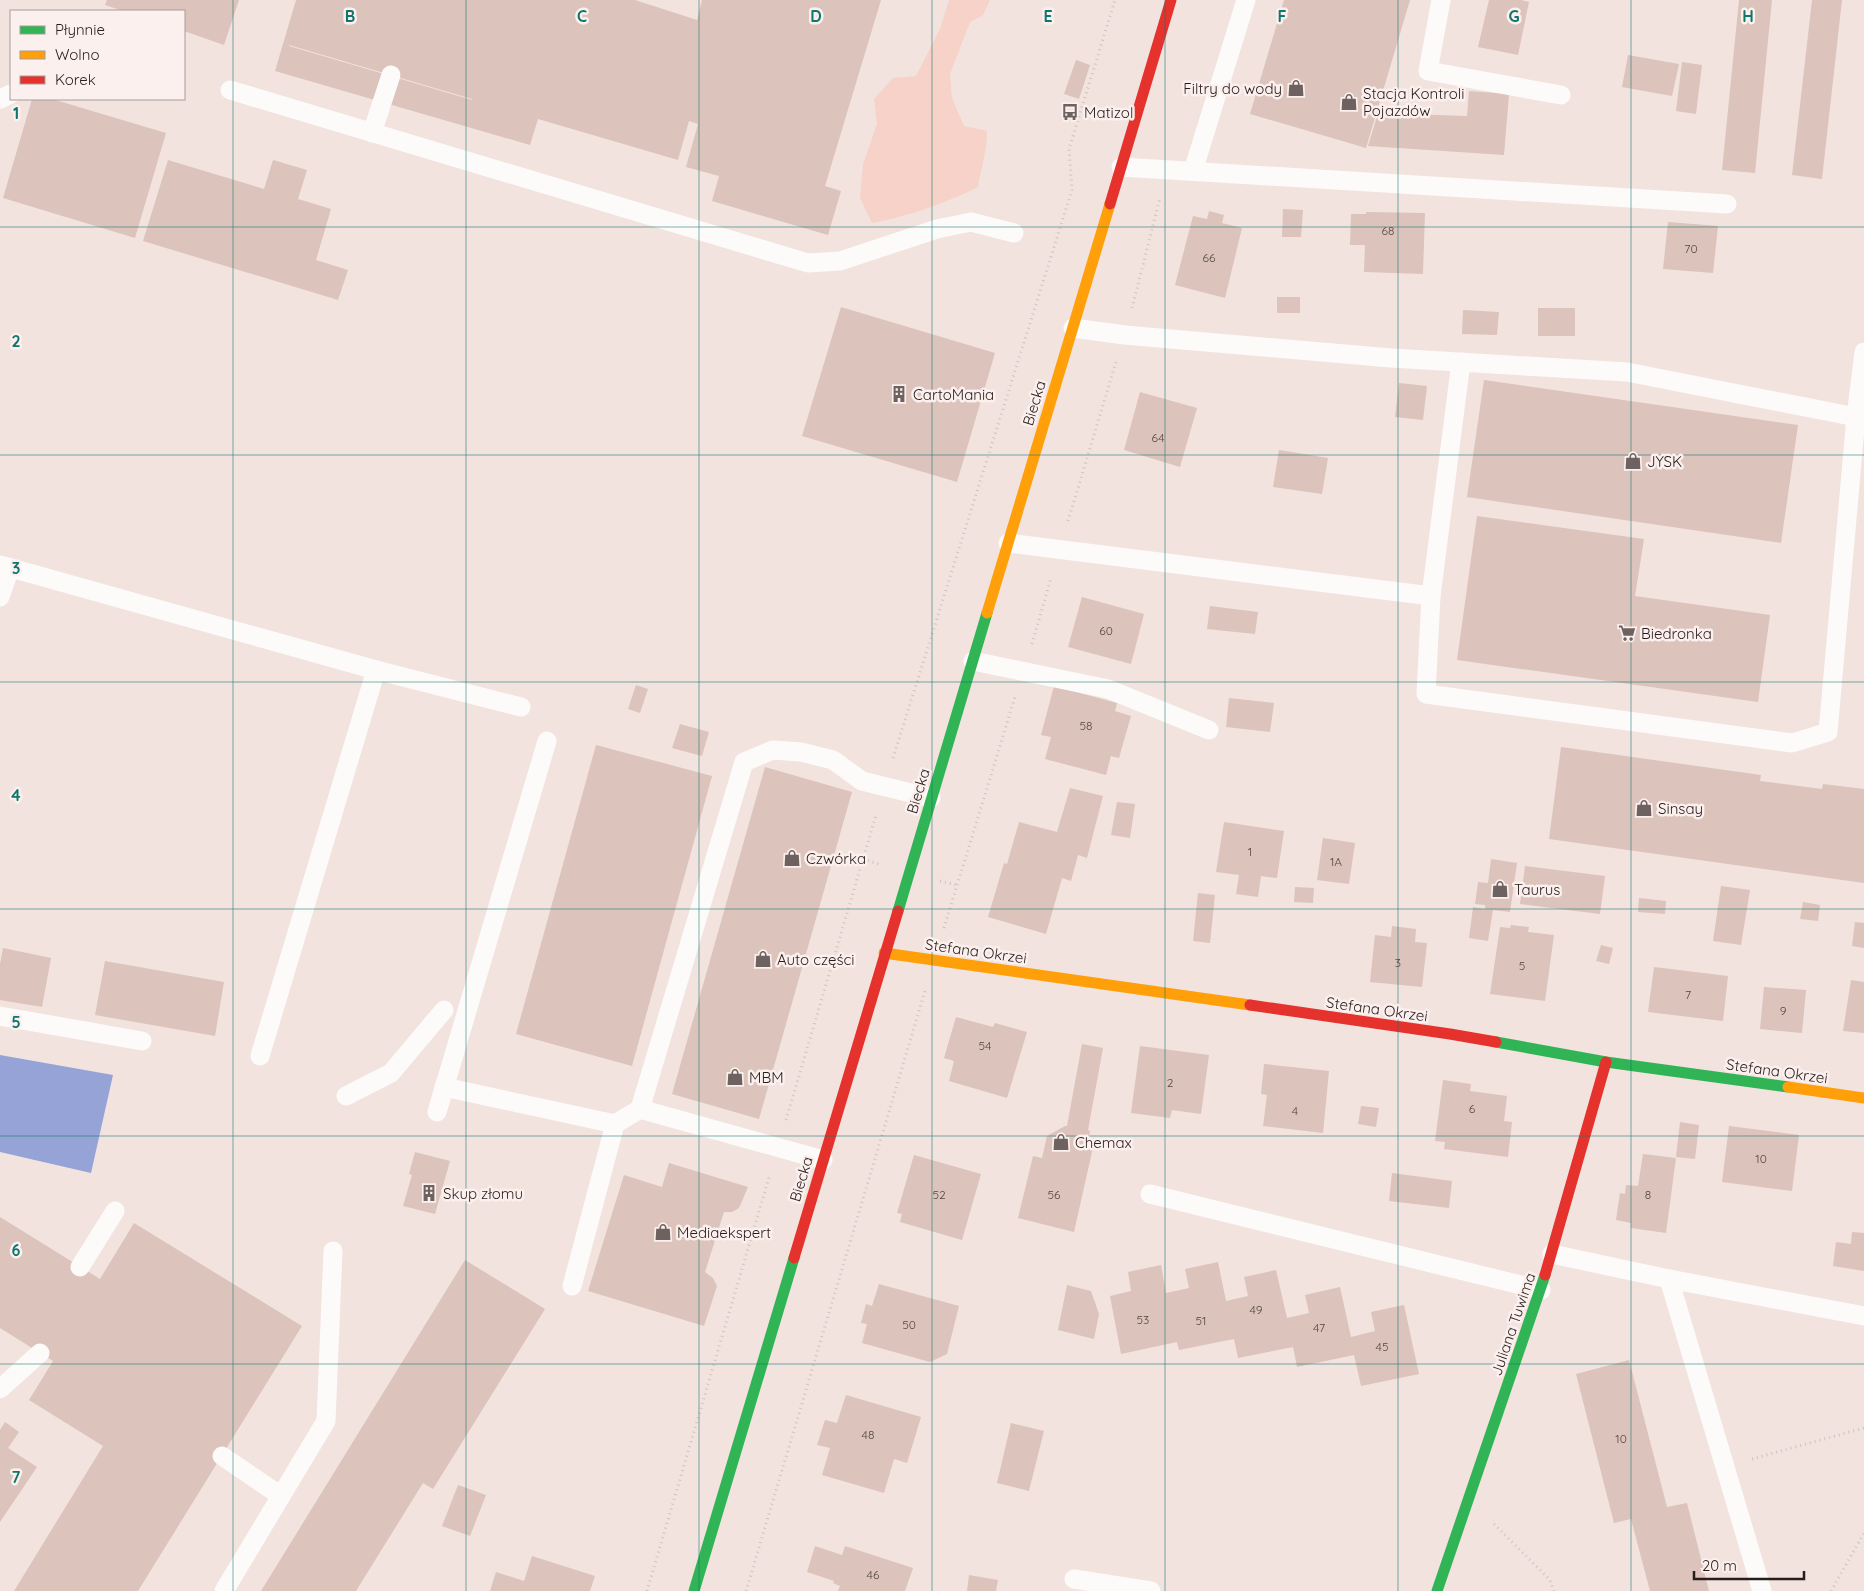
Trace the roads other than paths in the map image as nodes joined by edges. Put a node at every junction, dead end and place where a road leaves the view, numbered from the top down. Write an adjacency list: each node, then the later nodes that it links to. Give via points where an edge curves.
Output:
1 (1171, 0): 8 (street, Biecka)
2 (1246, 0): 9 (lane)
3 (1441, 0): 6 (lane, via 1428,71)
4 (391, 75): 7 (lane)
5 (230, 90): 7 (lane)
6 (1561, 95)
7 (372, 133): 11 (lane, via 808,263 840,261 937,229 971,222)
8 (1121, 167): 9 (lane); 12 (street, Biecka)
9 (1193, 171): 10 (lane)
10 (1727, 204)
11 (1014, 233)
12 (1073, 328): 14 (lane); 16 (street, Biecka)
13 (1864, 352): 15 (lane)
14 (1461, 362): 15 (lane, via 1626,372); 18 (lane)
15 (1860, 420): 18 (lane, via 1828,732 1792,742 1426,694)
16 (1008, 543): 18 (lane); 20 (street, Biecka)
17 (5, 567): 19 (lane); 21 (lane)
18 (1431, 596)
19 (0, 597)
20 (973, 661): 23 (lane, via 1108,689); 25 (street, Biecka)
21 (376, 670): 22 (lane); 30 (lane)
22 (520, 707)
23 (1209, 730)
24 (547, 741): 32 (lane)
25 (931, 798): 26 (street, Biecka); 35 (lane, via 862,781 833,760 801,752 773,750 744,762)
26 (884, 953): 31 (street, Stefana Okrzei, via 1440,1033); 38 (street, Biecka)
27 (444, 1010): 33 (lane, via 391,1072)
28 (0, 1016): 29 (lane)
29 (142, 1041)
30 (260, 1056)
31 (1606, 1062): 34 (street, Stefana Okrzei); 42 (street, Juliana Tuwima)
32 (444, 1087): 36 (lane); 37 (lane)
33 (346, 1096)
34 (1864, 1098)
35 (640, 1109): 37 (lane); 38 (lane)
36 (437, 1112)
37 (615, 1124): 45 (lane)
38 (823, 1160): 54 (street, Biecka)
39 (1150, 1194): 46 (lane)
40 (116, 1211): 43 (lane)
41 (333, 1251): 51 (lane, via 326,1421)
42 (1552, 1254): 44 (lane); 46 (street, Juliana Tuwima)
43 (80, 1267)
44 (1669, 1279): 47 (lane); 57 (lane)
45 (572, 1286)
46 (1541, 1290): 56 (street, Juliana Tuwima)
47 (1864, 1316)
48 (40, 1353): 49 (lane)
49 (0, 1389)
50 (222, 1456): 51 (lane)
51 (282, 1496): 53 (lane)
52 (1074, 1579): 55 (lane)
53 (224, 1591)
54 (694, 1591)
55 (1151, 1591)
56 (1437, 1591)
57 (1762, 1591)

